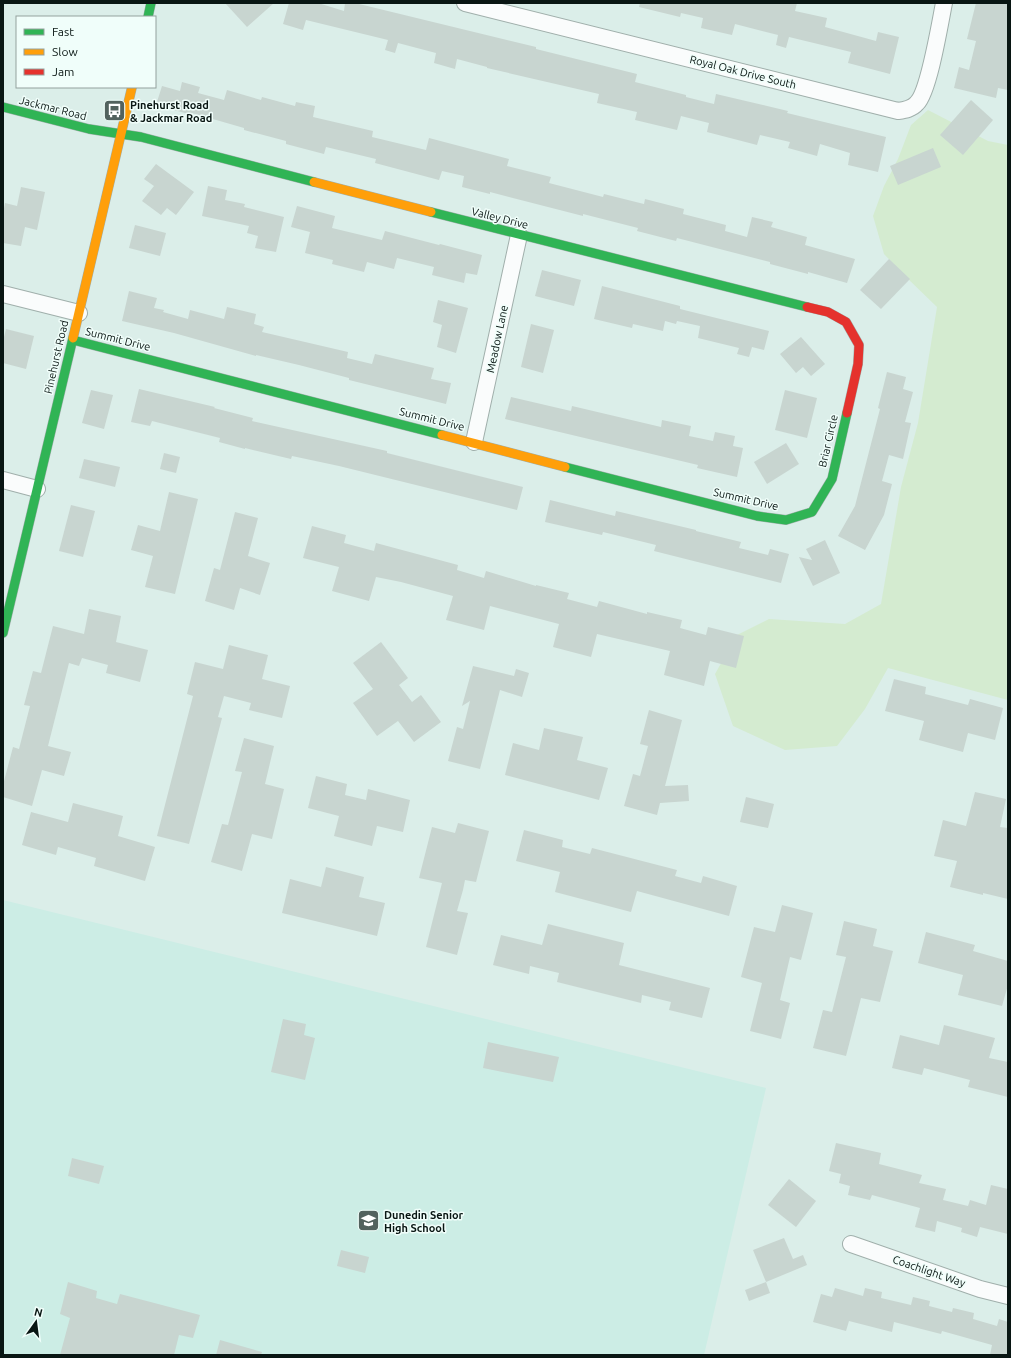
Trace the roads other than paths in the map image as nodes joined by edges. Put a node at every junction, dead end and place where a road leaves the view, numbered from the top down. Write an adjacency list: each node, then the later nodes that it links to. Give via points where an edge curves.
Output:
1 (151, 3): 4 (street)
2 (465, 3): 3 (street, Royal Oak Drive South, via 898,111 907,110 918,102 926,85)
3 (944, 3)
4 (148, 16)
5 (132, 88): 7 (street, Pinehurst Road)
6 (3, 107): 7 (street, Jackmar Road, via 95,131)
7 (121, 135): 8 (street, Valley Drive, via 141,137); 10 (street, Pinehurst Road)
8 (519, 235): 12 (street, Valley Drive, via 828,312 846,322); 13 (street, Meadow Lane)
9 (3, 294): 10 (street)
10 (79, 313): 11 (street, Pinehurst Road)
11 (73, 340): 13 (street, Summit Drive); 15 (street, Pinehurst Road)
12 (859, 345): 16 (street, Briar Circle, via 858,364 832,479 812,512)
13 (474, 442): 16 (street, Summit Drive, via 758,516)
14 (3, 480): 15 (street)
15 (37, 489): 17 (street, Pinehurst Road)
16 (786, 520)
17 (3, 633)
18 (851, 1244): 19 (street, Coachlight Way, via 980,1289)
19 (1008, 1296)

